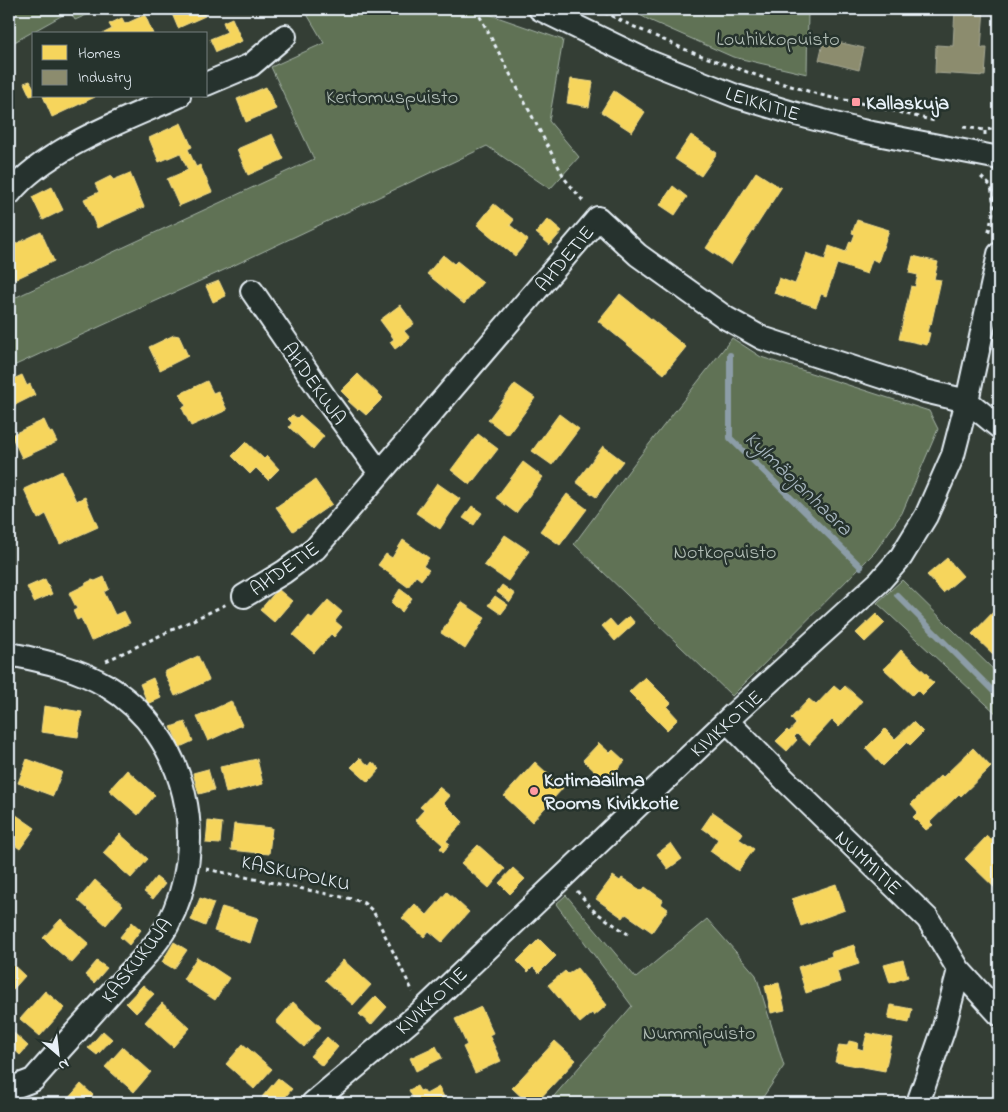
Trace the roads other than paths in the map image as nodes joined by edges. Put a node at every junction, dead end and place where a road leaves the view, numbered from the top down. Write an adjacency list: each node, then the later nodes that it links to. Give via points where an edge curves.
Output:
1 (540, 9): 5 (street, LEIKKITIE, via 647,61 736,96 862,131)
2 (285, 36): 3 (street, via 251,65)
3 (208, 83)
4 (175, 98): 6 (street, via 72,144 31,172)
5 (991, 156)
6 (9, 194)
7 (994, 245): 9 (street, KIVIKKOTIE)
8 (252, 292): 11 (street, AHDEKUJA)
9 (967, 401): 10 (street); 11 (street, AHDETIE, via 762,338 726,318 638,255 598,218); 14 (street, KIVIKKOTIE, via 953,455 926,516 901,556 879,582)
10 (999, 427)
11 (380, 473): 12 (street, AHDETIE, via 315,549)
12 (244, 596)
13 (9, 650): 17 (street, KASKUKUJA, via 80,673 107,686 143,716 162,742 180,778 186,797 189,840 188,865 178,904 166,927 140,961 32,1080)
14 (727, 721): 15 (street, NUMMITIE, via 928,919); 18 (street, KIVIKKOTIE, via 422,1011)
15 (959, 970): 16 (street, NUMMITIE); 19 (street, via 943,1031)
16 (999, 1014)
17 (12, 1088)
18 (313, 1103)
19 (918, 1103)

